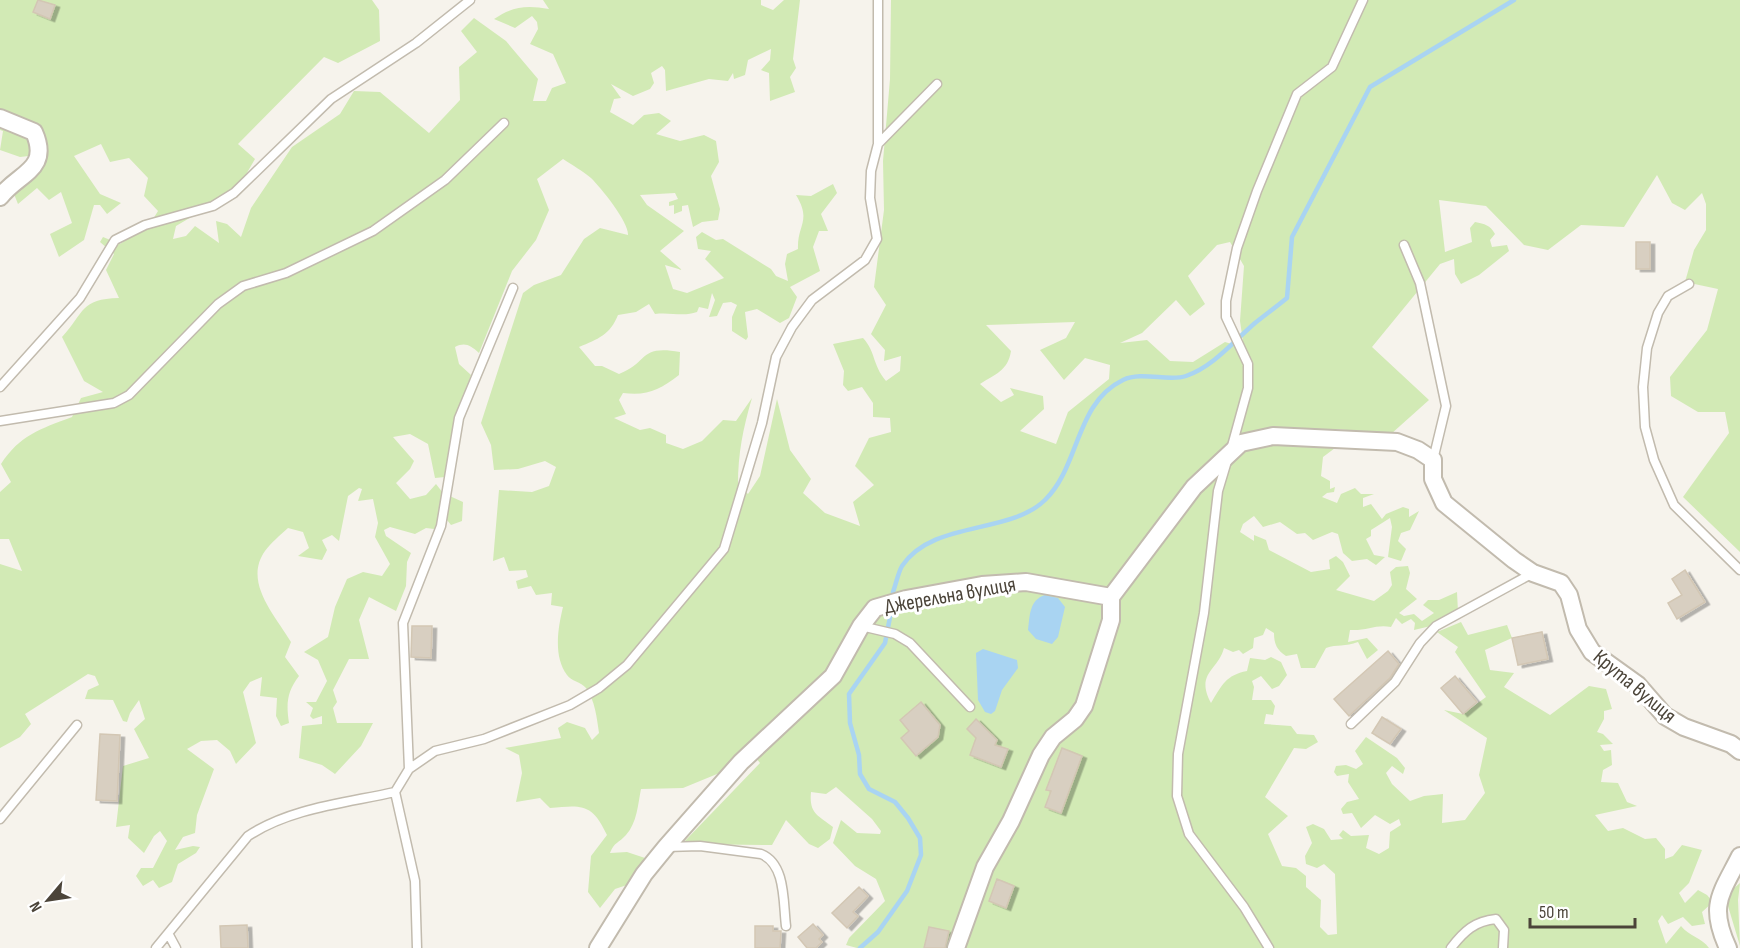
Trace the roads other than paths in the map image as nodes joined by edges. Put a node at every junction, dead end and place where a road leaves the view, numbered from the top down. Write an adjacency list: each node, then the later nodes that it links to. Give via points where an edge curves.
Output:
1 (470, 0): 12 (lane, via 416,43 331,99 234,193 213,206 145,225 115,240 80,298)
2 (878, 0): 7 (lane)
3 (1363, 0): 14 (lane, via 1332,67 1297,94 1237,248 1226,317 1248,364 1248,388)
4 (938, 84): 7 (lane)
5 (0, 118): 8 (street, via 34,132 39,142 39,157 31,171)
6 (504, 123): 13 (lane, via 445,180 373,231 286,273 243,286 218,304 129,395 114,403)
7 (878, 144): 24 (lane, via 870,198 877,239 865,260 812,300 776,357 762,423 723,549 627,665 599,688 570,705 484,739 435,751)
8 (0, 197)
9 (1404, 245): 15 (lane, via 1420,283 1446,406)
10 (1689, 284): 16 (lane, via 1668,296 1647,348 1643,387 1645,427 1654,460 1674,505)
11 (513, 288): 24 (lane, via 459,418 441,526 403,623)
12 (0, 387)
13 (0, 421)
14 (1229, 454): 15 (street, via 1241,443 1273,436 1397,442); 18 (street, via 1175,510); 36 (lane, via 1218,491 1204,613 1178,754 1177,796 1189,834 1244,907)
15 (1433, 460): 17 (street, Крута вулиця, via 1433,479 1444,503)
16 (1740, 570)
17 (1533, 573): 22 (lane, via 1436,626 1395,682); 23 (street, Крута вулиця, via 1561,583 1569,595 1584,642 1638,685 1665,716)
18 (1111, 597): 19 (street, Джерельна вулиця, via 1026,582 982,585 875,608); 35 (street, via 1111,620 1084,706 1041,755 985,867)
19 (861, 626): 20 (lane, via 895,634 910,643); 27 (street, Джерельна вулиця, via 833,676 741,762)
20 (970, 707)
21 (77, 724): 26 (lane)
22 (1351, 724)
23 (1740, 751)
24 (409, 769): 25 (lane)
25 (394, 792): 30 (lane, via 306,811 263,826 248,836); 33 (lane, via 415,881)
26 (0, 819)
27 (666, 847): 29 (lane, via 700,846 770,858 780,880); 34 (street, Джерельна вулиця, via 644,874)
28 (1740, 856): 39 (street, via 1718,897 1717,916)
29 (786, 926)
30 (169, 935): 31 (lane); 32 (lane)
31 (156, 948)
32 (176, 948)
33 (417, 948)
34 (598, 948)
35 (956, 948)
36 (1269, 948)
37 (1451, 948): 38 (lane, via 1479,921 1496,919 1504,930)
38 (1503, 948)
39 (1728, 948)

